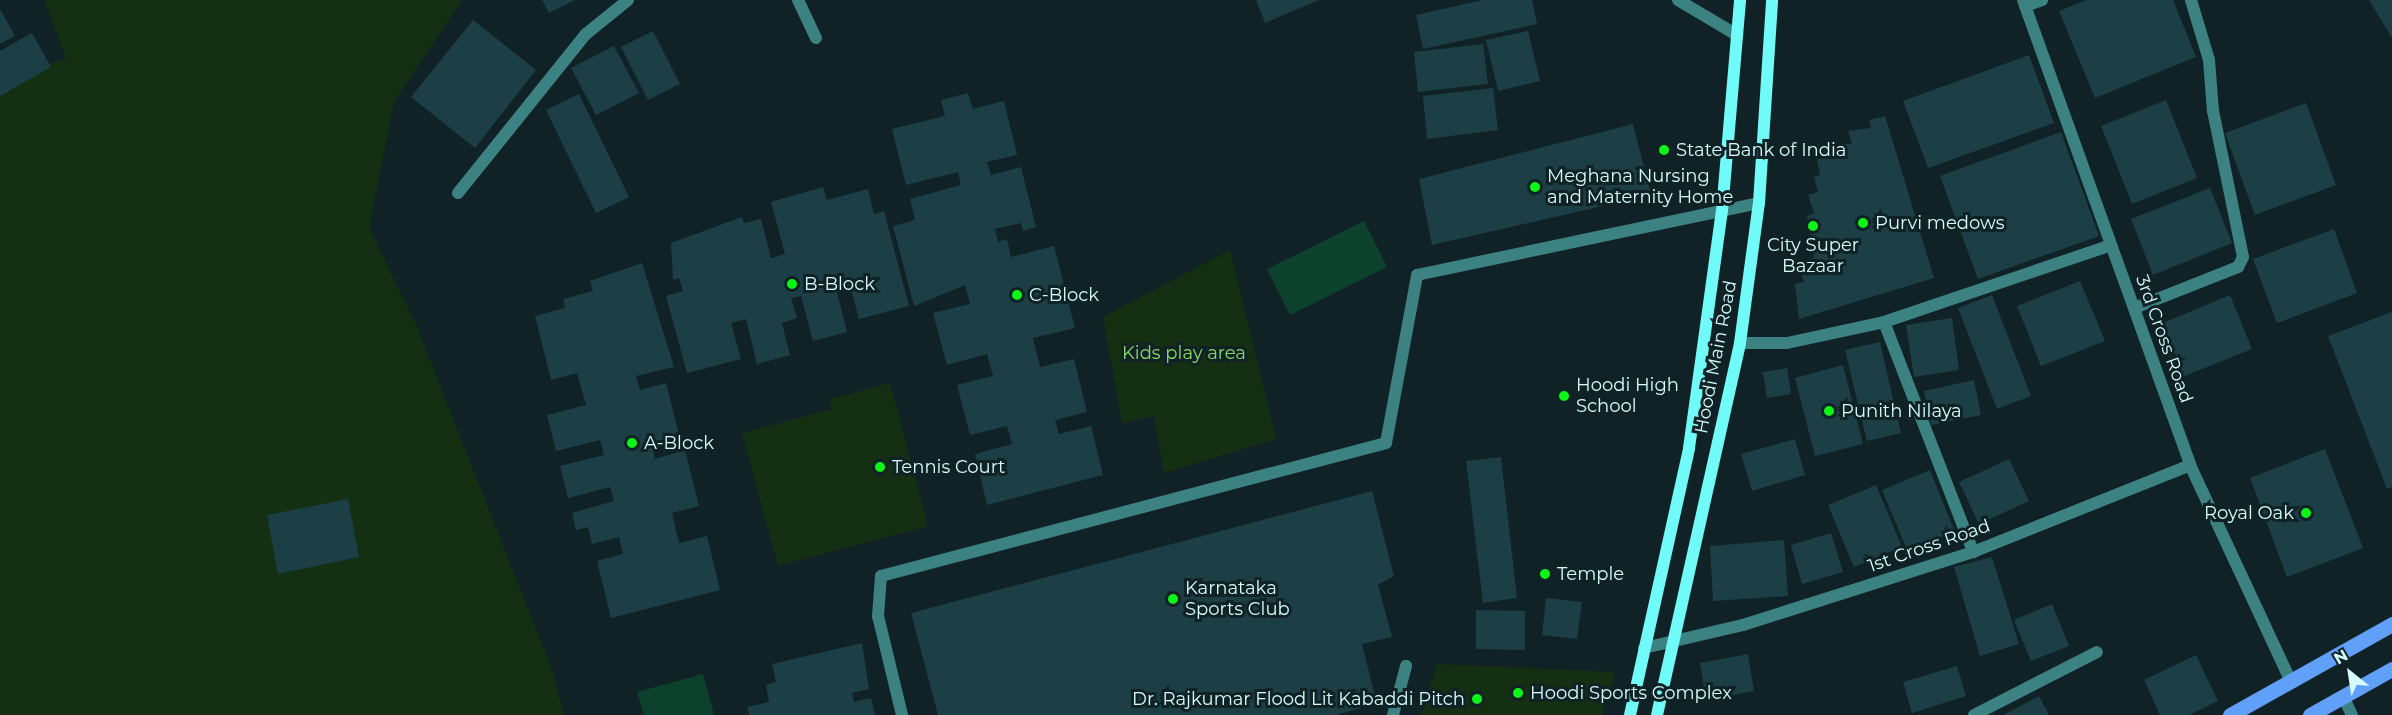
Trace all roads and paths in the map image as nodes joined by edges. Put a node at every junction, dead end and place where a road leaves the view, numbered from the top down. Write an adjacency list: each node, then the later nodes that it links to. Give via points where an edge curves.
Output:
1 (628, 0): 11 (street, via 586,34)
2 (798, 0): 10 (street)
3 (1678, 0): 9 (street)
4 (1740, 0): 9 (main road)
5 (1773, 0): 12 (main road, Hoodi Main Road)
6 (2042, 0): 8 (street)
7 (2191, 0): 15 (street, via 2209,60 2213,111 2243,257 2238,267)
8 (2024, 3): 14 (street, 3rd Cross Road)
9 (1737, 35): 13 (main road)
10 (816, 38)
11 (458, 193)
12 (1759, 203): 13 (street); 17 (main road, Hoodi Main Road)
13 (1722, 211): 22 (main road, via 1689,448); 28 (street, via 1417,275 1386,443 881,576 878,616)
14 (2109, 246): 15 (street, 3rd Cross Road); 16 (street)
15 (2136, 307): 18 (street, 3rd Cross Road)
16 (1884, 322): 17 (street, via 1787,343); 19 (street)
17 (1740, 343): 21 (main road, Hoodi Main Road)
18 (2190, 465): 19 (street, 1st Cross Road); 26 (street, 3rd Cross Road)
19 (1973, 552): 21 (street, 1st Cross Road)
20 (2392, 624): 26 (main road)
21 (1674, 643): 22 (street, 1st Cross Road); 31 (main road, Hoodi Main Road)
22 (1644, 648): 30 (main road)
23 (2097, 652): 32 (street)
24 (1406, 666): 29 (street)
25 (2392, 669): 27 (main road)
26 (2291, 682): 33 (main road)
27 (2344, 698): 34 (main road); 35 (street)
28 (902, 715)
29 (1393, 715)
30 (1630, 715)
31 (1658, 715)
32 (1974, 715)
33 (2230, 715)
34 (2310, 715)
35 (2352, 715)

